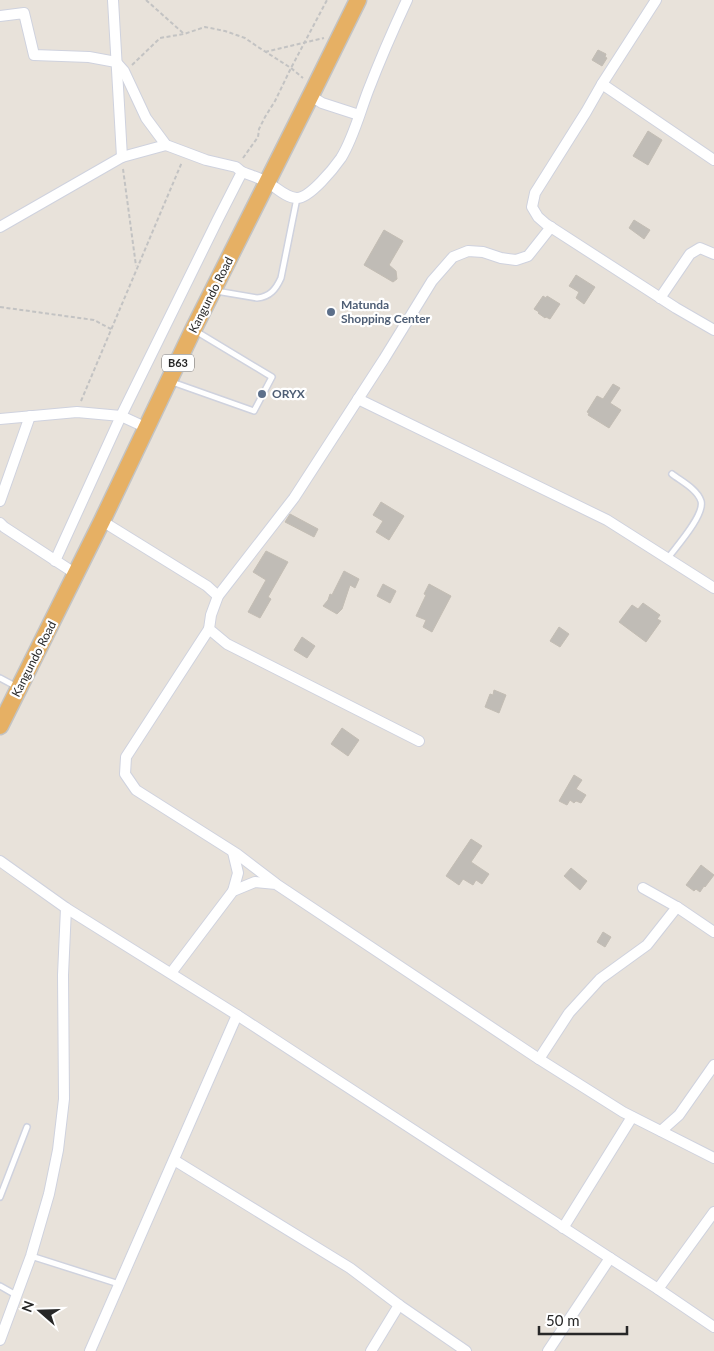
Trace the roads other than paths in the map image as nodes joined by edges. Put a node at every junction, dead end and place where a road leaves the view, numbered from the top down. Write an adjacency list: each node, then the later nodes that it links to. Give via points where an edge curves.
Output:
1 (113, 0): 6 (street)
2 (358, 0): 8 (highway, Kangundo Road / B63)
3 (407, 0): 9 (street)
4 (656, 0): 7 (street)
5 (0, 16): 6 (street, via 24,13 34,56 89,56)
6 (116, 62): 10 (street, via 124,71 146,118); 11 (street)
7 (602, 84): 12 (street); 17 (street, via 535,194 532,207 538,217)
8 (313, 92): 9 (street, via 322,103); 14 (highway, Kangundo Road / B63)
9 (359, 115): 15 (street, via 341,158 315,188)
10 (166, 144): 11 (street); 13 (street)
11 (122, 158): 16 (street)
12 (714, 160)
13 (239, 170): 14 (street); 26 (street)
14 (267, 182): 15 (street); 19 (highway, Kangundo Road / B63)
15 (297, 198): 19 (lane, via 281,278 272,292 264,298 257,298)
16 (0, 227)
17 (551, 227): 20 (street); 24 (street, via 528,256 516,260 468,251 453,257 432,281)
18 (714, 254): 20 (street, via 700,248 690,254)
19 (213, 290): 21 (highway, Kangundo Road / B63)
20 (660, 298): 22 (street)
21 (193, 330): 23 (highway, Kangundo Road / B63); 23 (lane, via 272,377 254,411)
22 (714, 330)
23 (169, 381): 28 (highway, Kangundo Road / B63)
24 (358, 399): 33 (street, via 607,520); 37 (street, via 294,498)
25 (30, 416): 26 (street, via 77,412); 27 (street); 30 (street)
26 (121, 416): 28 (street); 34 (street)
27 (0, 419)
28 (147, 428): 31 (highway, Kangundo Road / B63)
29 (672, 474): 33 (lane, via 696,492 701,508)
30 (0, 501)
31 (102, 521): 35 (highway, Kangundo Road / B63); 37 (street)
32 (0, 523): 34 (street)
33 (668, 558): 36 (street)
34 (55, 560): 35 (street)
35 (76, 574): 40 (highway, Kangundo Road / B63)
36 (714, 588)
37 (218, 596): 38 (street)
38 (209, 630): 42 (street, via 230,646); 43 (street, via 126,757 125,774 136,790)
39 (0, 678): 40 (lane)
40 (19, 688): 41 (highway, Kangundo Road / B63)
41 (0, 726)
42 (419, 741)
43 (233, 852): 45 (street); 47 (street, via 238,873)
44 (0, 861): 49 (street)
45 (276, 884): 47 (street, via 255,882); 53 (street)
46 (643, 888): 48 (street)
47 (233, 891): 51 (street)
48 (677, 907): 50 (street); 53 (street, via 647,945 600,979 569,1012)
49 (66, 908): 51 (street); 63 (street, via 62,975 64,1099 49,1194)
50 (714, 932)
51 (171, 973): 52 (street)
52 (237, 1015): 59 (street); 62 (street)
53 (539, 1059): 55 (street)
54 (714, 1065): 57 (street, via 679,1115)
55 (632, 1117): 57 (street); 62 (street)
56 (27, 1127): 60 (lane)
57 (661, 1131): 58 (street)
58 (714, 1158)
59 (174, 1160): 65 (street); 69 (street, via 350,1268)
60 (0, 1197)
61 (714, 1212): 67 (street)
62 (563, 1228): 64 (street)
63 (31, 1256): 65 (lane); 68 (street)
64 (610, 1258): 67 (street); 75 (street)
65 (119, 1284): 72 (street)
66 (0, 1286): 68 (lane)
67 (658, 1289): 70 (street)
68 (16, 1296): 71 (street)
69 (399, 1305): 73 (street); 74 (street)
70 (714, 1327)
71 (0, 1340)
72 (90, 1351)
73 (371, 1351)
74 (466, 1351)
75 (548, 1351)

